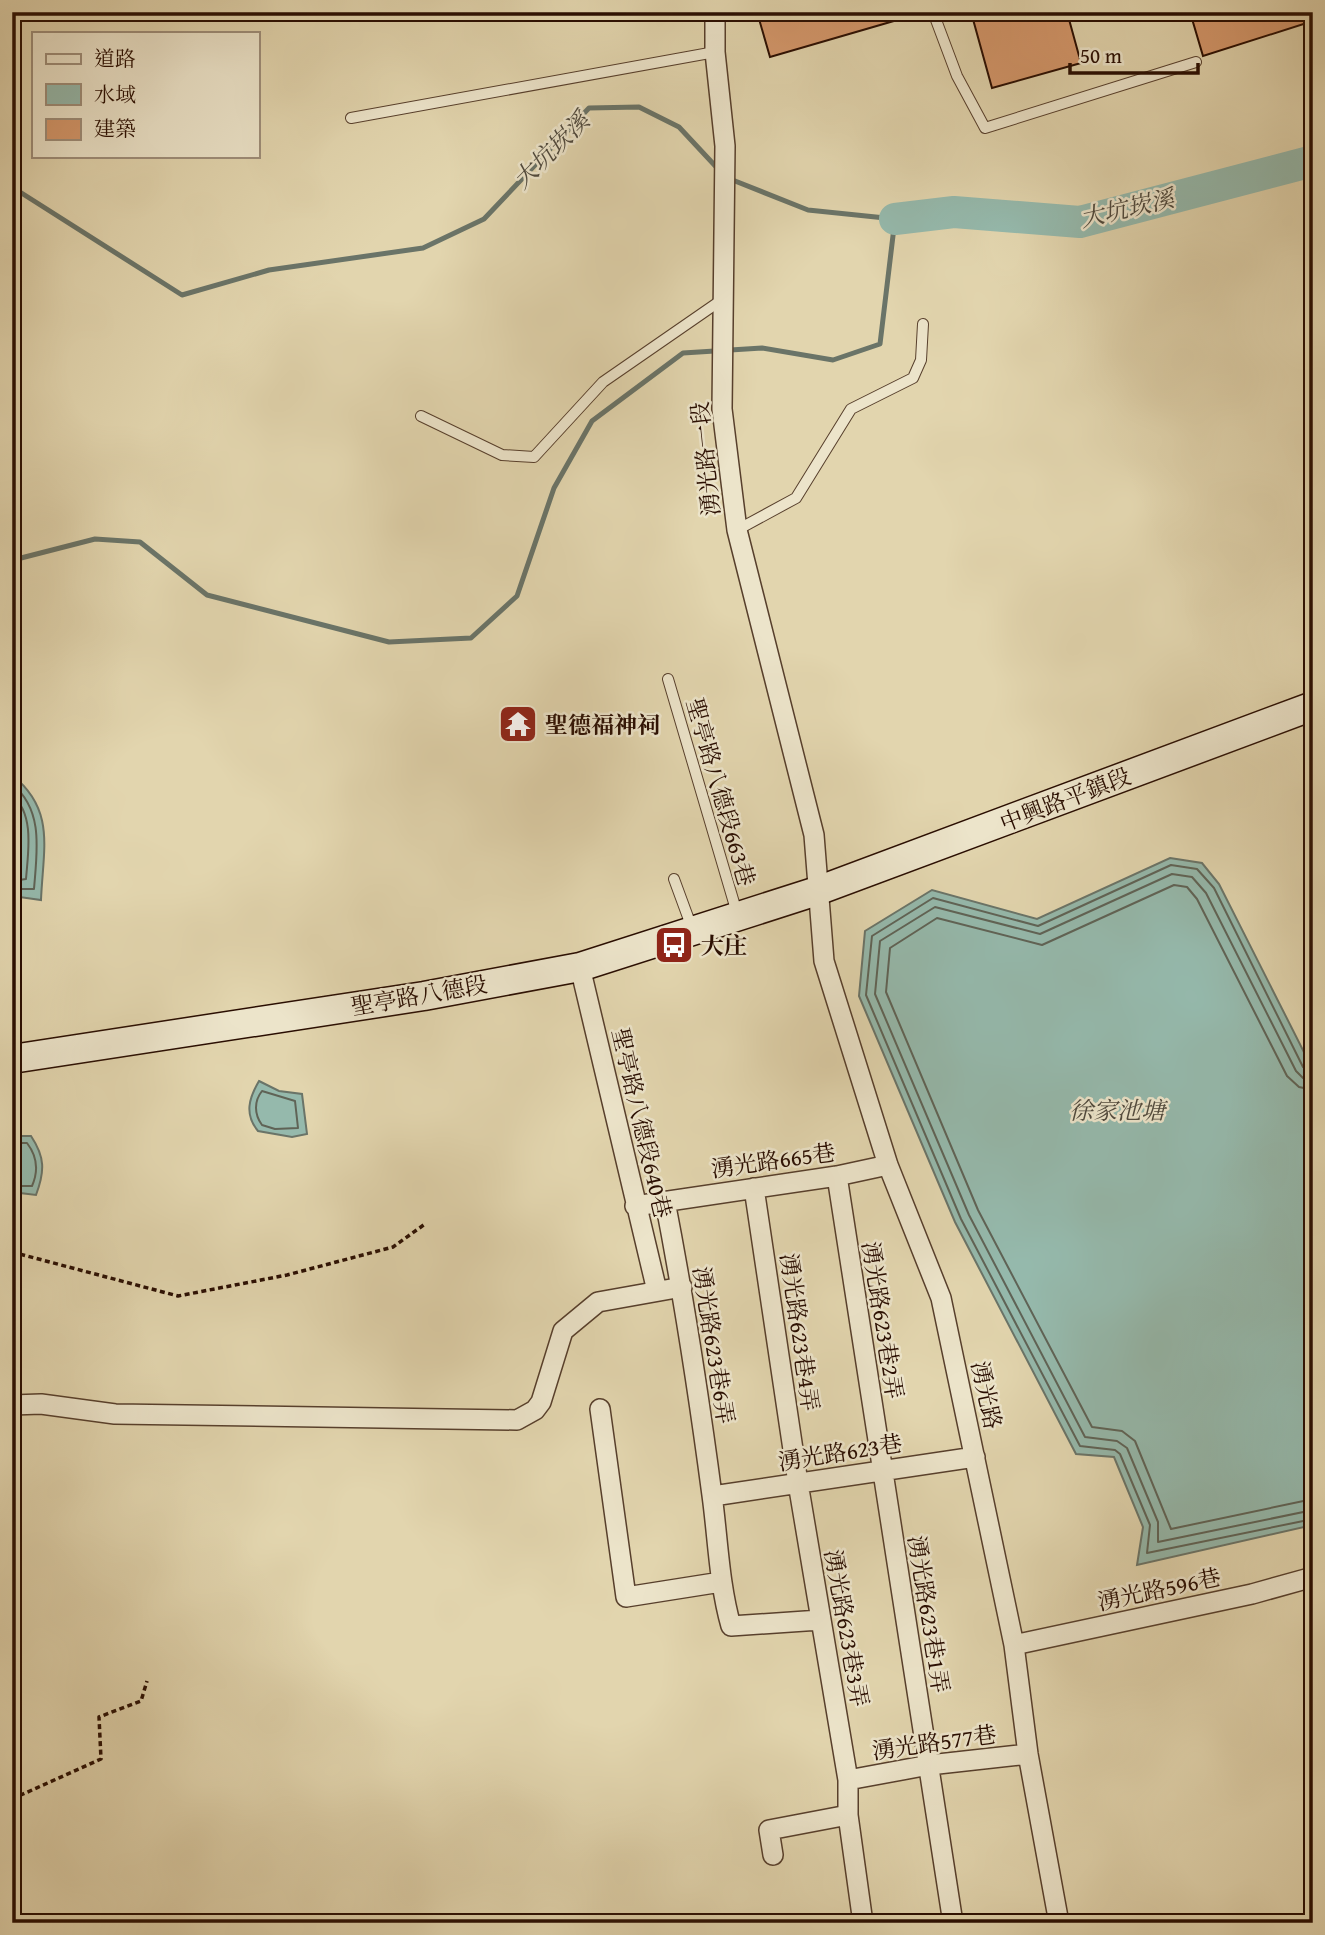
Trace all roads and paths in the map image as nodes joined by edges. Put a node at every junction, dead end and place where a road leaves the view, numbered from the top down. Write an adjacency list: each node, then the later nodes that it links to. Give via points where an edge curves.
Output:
1 (715, 12): 3 (street, 湧光路一段)
2 (933, 12): 4 (lane, via 957,76 985,128)
3 (715, 52): 5 (lane); 6 (street, 湧光路一段, via 726,146)
4 (1196, 62)
5 (351, 118)
6 (723, 298): 8 (lane, via 603,382 534,457 502,455); 9 (street, 湧光路一段, via 722,409)
7 (923, 324): 9 (lane, via 921,360 913,378 851,409 796,498)
8 (421, 416)
9 (737, 530): 13 (street, 湧光路一段, via 814,835)
10 (668, 679): 14 (lane, 聖亭路八德段663巷)
11 (1313, 706): 13 (street, 中興路平鎮段)
12 (674, 879): 15 (lane)
13 (817, 891): 14 (street, 聖亭路八德段); 18 (street, 湧光路, via 824,961)
14 (737, 916): 15 (street, 聖亭路八德段)
15 (694, 932): 16 (street, 聖亭路八德段)
16 (580, 967): 17 (street, 聖亭路八德段, via 424,996); 22 (street, 聖亭路八德段640巷)
17 (12, 1059)
18 (888, 1165): 19 (street, 湧光路665巷); 29 (street, 湧光路, via 941,1297)
19 (837, 1176): 20 (street, 湧光路665巷); 30 (street, 湧光路623巷2弄)
20 (754, 1188): 21 (street, 湧光路665巷); 31 (street, 湧光路623巷4弄)
21 (665, 1201): 22 (street, 湧光路665巷); 25 (street, 湧光路623巷6弄)
22 (635, 1206): 26 (street, 聖亭路八德段640巷)
23 (425, 1224): 24 (path, via 393,1247 287,1275 178,1296)
24 (12, 1252)
25 (682, 1287): 26 (street); 32 (street, 湧光路623巷6弄)
26 (657, 1291): 27 (street, via 598,1303 563,1331 541,1402 517,1420 115,1414 41,1404)
27 (12, 1405)
28 (600, 1409): 34 (street, via 626,1597)
29 (975, 1457): 30 (street, 湧光路623巷); 36 (street, 湧光路)
30 (881, 1471): 31 (street, 湧光路623巷); 39 (street, 湧光路623巷1弄)
31 (798, 1483): 32 (street, 湧光路623巷); 35 (street, 湧光路623巷3弄)
32 (713, 1496): 34 (street, 湧光路623巷6弄)
33 (1313, 1577): 36 (street, 湧光路596巷)
34 (721, 1582): 35 (street, 湧光路623巷6弄, via 731,1626)
35 (820, 1620): 40 (street, 湧光路623巷3弄)
36 (1014, 1645): 38 (street, 湧光路)
37 (146, 1681): 41 (path, via 141,1702 99,1717 101,1759)
38 (1028, 1754): 39 (street, 湧光路577巷); 46 (street, 湧光路)
39 (929, 1765): 40 (street, 湧光路577巷); 45 (street, 湧光路623巷1弄)
40 (848, 1780): 42 (street, 湧光路623巷3弄)
41 (12, 1799)
42 (848, 1815): 43 (street, via 769,1830); 44 (street, 湧光路623巷3弄)
43 (773, 1854)
44 (863, 1923)
45 (953, 1923)
46 (1059, 1923)

